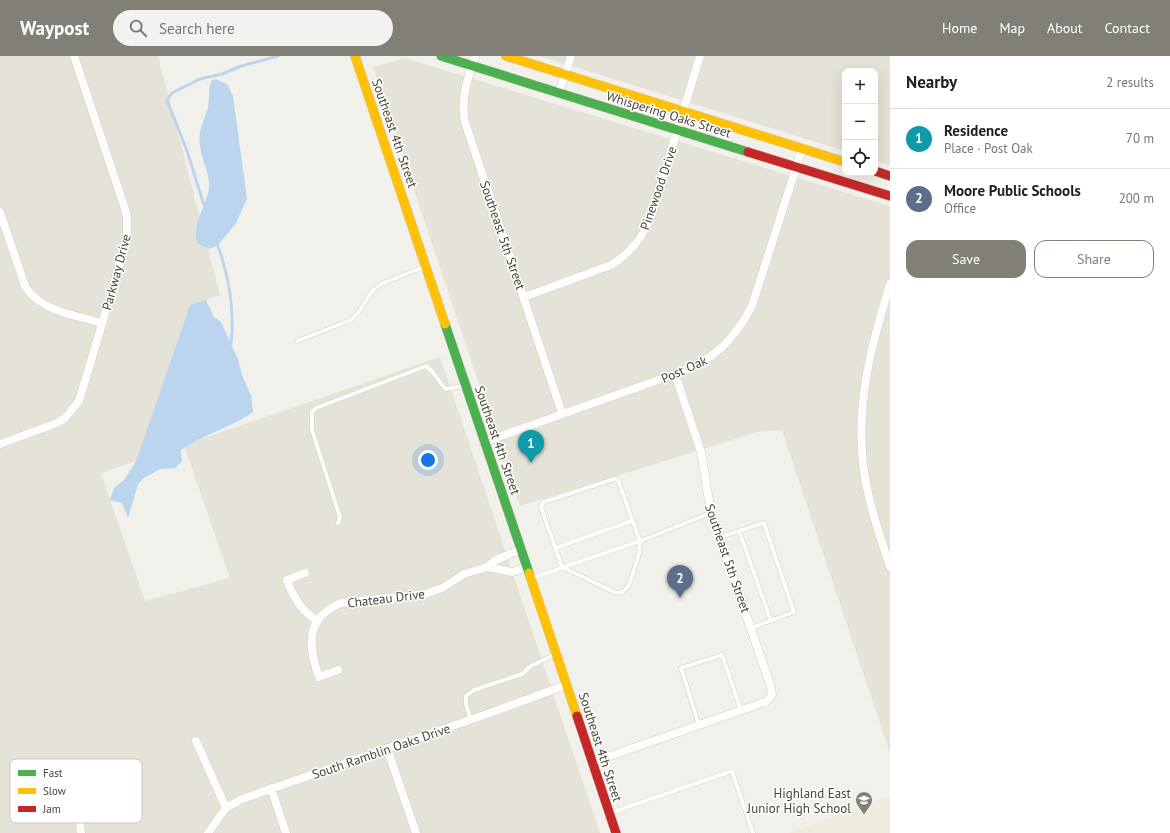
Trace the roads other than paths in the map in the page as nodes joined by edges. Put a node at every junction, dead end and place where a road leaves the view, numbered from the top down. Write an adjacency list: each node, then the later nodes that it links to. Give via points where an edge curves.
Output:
1 (74, 56): 23 (street, Parkway Drive, via 127,217 127,240)
2 (355, 56): 20 (street, Southeast 4th Street)
3 (441, 56): 8 (street, Whispering Oaks Street)
4 (475, 56): 8 (street, Southeast 5th Street)
5 (506, 56): 9 (street, Whispering Oaks Street)
6 (571, 56): 9 (street)
7 (700, 56): 11 (street, Pinewood Drive)
8 (472, 67): 10 (street, Whispering Oaks Street); 22 (street, Southeast 5th Street, via 462,99 465,122)
9 (565, 73): 10 (street); 11 (street, Whispering Oaks Street)
10 (559, 93): 12 (street, Whispering Oaks Street)
11 (683, 111): 12 (street, Pinewood Drive); 13 (street, Whispering Oaks Street)
12 (677, 130): 15 (street, Whispering Oaks Street); 22 (street, Pinewood Drive, via 651,216 645,231 629,252 611,265 591,274)
13 (802, 149): 14 (street, Whispering Oaks Street); 15 (street, Post Oak)
14 (842, 161)
15 (796, 167): 18 (street, Whispering Oaks Street); 25 (street, Post Oak, via 758,289 739,329 717,353)
16 (878, 172): 17 (street)
17 (890, 176)
18 (890, 196)
19 (0, 212): 23 (street, via 30,295 61,312)
20 (426, 266): 24 (lane, via 372,290 351,320); 26 (street, Southeast 4th Street)
21 (890, 284): 40 (street, via 867,368 861,438 869,498)
22 (524, 297): 27 (street, Southeast 5th Street)
23 (102, 323): 29 (street, Parkway Drive, via 82,391 72,411 57,423)
24 (298, 341)
25 (675, 374): 27 (street, Post Oak); 30 (street, Southeast 5th Street, via 701,452)
26 (466, 386): 28 (street, Southeast 4th Street); 32 (lane, via 446,389 434,372 426,366 316,408 312,412 312,430 340,517)
27 (562, 413): 28 (street, Post Oak)
28 (484, 442): 37 (street, Southeast 4th Street)
29 (0, 444)
30 (711, 513): 34 (street, Southeast 5th Street); 35 (lane)
31 (632, 521): 35 (lane); 36 (lane); 36 (lane, via 616,478 544,502 541,507)
32 (338, 523)
33 (739, 531): 34 (lane); 45 (lane); 45 (lane, via 764,523 794,612)
34 (720, 537): 46 (street, Southeast 5th Street)
35 (640, 541): 39 (lane); 39 (lane, via 639,554 629,585 623,592 616,593)
36 (555, 548): 39 (lane)
37 (521, 549): 38 (street, Chateau Drive); 41 (street, Southeast 4th Street)
38 (487, 567): 41 (street, Chateau Drive, via 512,572); 44 (street, Chateau Drive, via 464,574 442,588 425,594 341,603 324,613)
39 (562, 567): 43 (lane)
40 (890, 567)
41 (528, 568): 43 (street, Southeast 4th Street)
42 (305, 573): 44 (street, via 287,580 301,608)
43 (531, 578): 47 (street, Southeast 4th Street)
44 (318, 621): 48 (street, Chateau Drive, via 312,632 310,646 319,677)
45 (770, 621): 46 (lane)
46 (751, 628): 50 (street, Southeast 5th Street, via 772,695 766,702)
47 (556, 654): 49 (street, Southeast 4th Street); 51 (lane, via 531,666 522,674 474,690 466,696)
48 (338, 670)
49 (566, 685): 51 (street, South Ramblin Oaks Drive); 55 (street, Southeast 4th Street)
50 (741, 710): 52 (street); 52 (lane, via 722,655 681,668)
51 (471, 720): 54 (street, South Ramblin Oaks Drive)
52 (699, 725): 55 (street)
53 (196, 741): 57 (street)
54 (387, 748): 56 (street, South Ramblin Oaks Drive); 63 (street)
55 (592, 762): 58 (street, Southeast 4th Street)
56 (271, 788): 57 (street, South Ramblin Oaks Drive); 62 (street)
57 (226, 808): 61 (street, South Ramblin Oaks Drive)
58 (610, 814): 64 (street, Southeast 4th Street); 65 (lane, via 732,772)
59 (80, 823): 60 (street)
60 (81, 833)
61 (208, 833)
62 (286, 833)
63 (416, 833)
64 (616, 833)
65 (753, 833)

